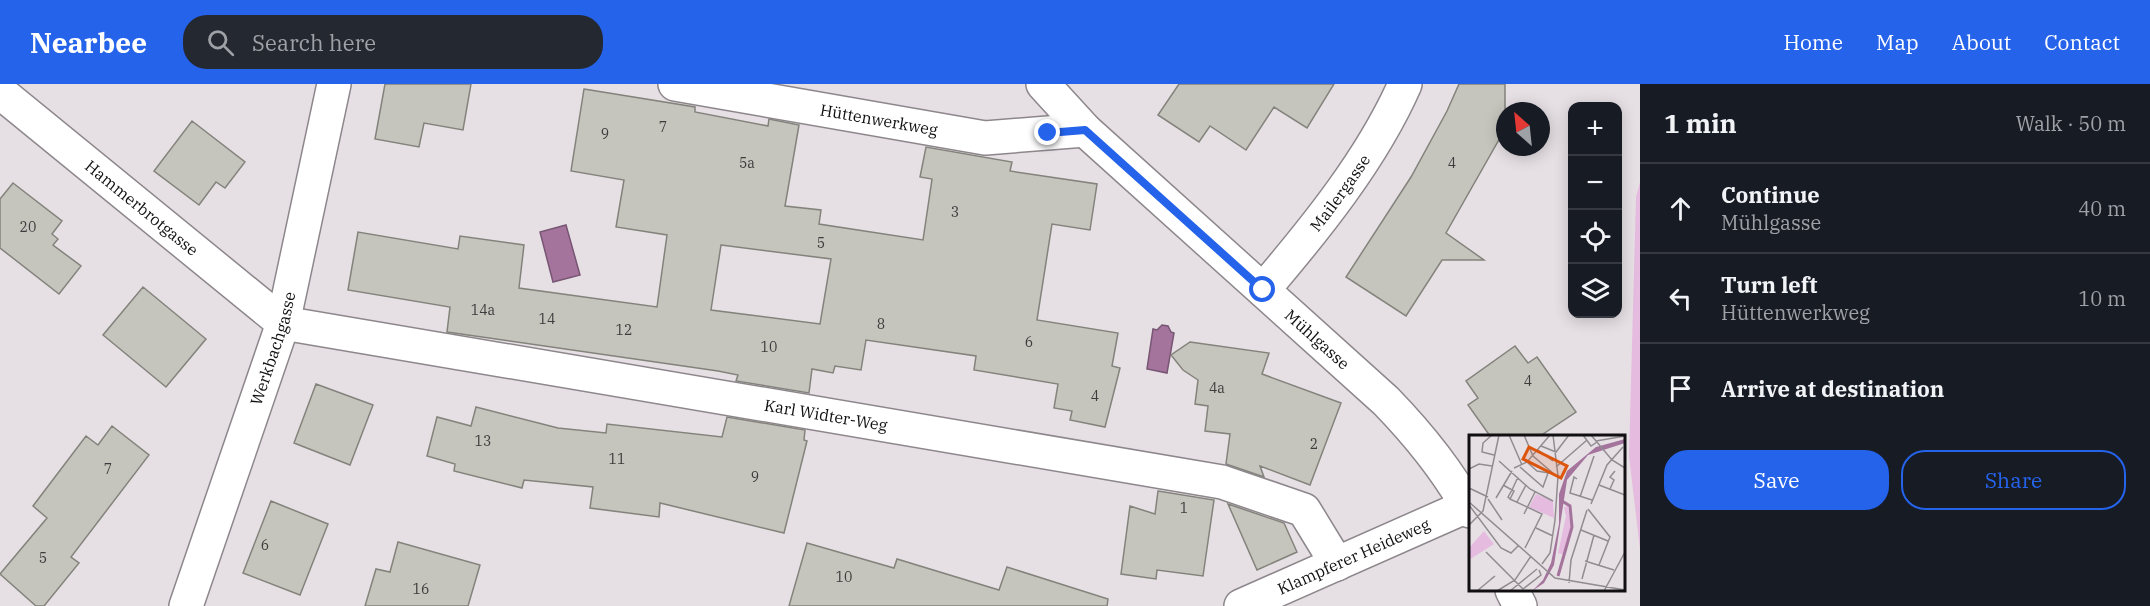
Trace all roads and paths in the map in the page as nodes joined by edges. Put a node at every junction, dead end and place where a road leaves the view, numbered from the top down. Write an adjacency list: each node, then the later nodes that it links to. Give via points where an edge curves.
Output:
1 (334, 84): 8 (street, Werkbachgasse)
2 (675, 84): 6 (street, Hüttenwerkweg, via 985,138)
3 (1043, 84): 6 (street, Mühlgasse)
4 (1404, 84): 7 (street, Mailergasse, via 1355,172)
5 (0, 92): 8 (street, Hammerbrotgasse)
6 (1085, 130): 7 (street, Mühlgasse)
7 (1263, 290): 9 (street, Mühlgasse, via 1386,401 1412,429)
8 (283, 323): 10 (street, Karl Widter-Weg, via 1222,482 1304,510); 12 (street, Werkbachgasse)
9 (1469, 508): 10 (street, Klampferer Heideweg)
10 (1337, 564): 13 (street, Klampferer Heideweg)
11 (1512, 591): 14 (street)
12 (186, 606)
13 (1241, 606)
14 (1520, 606)

